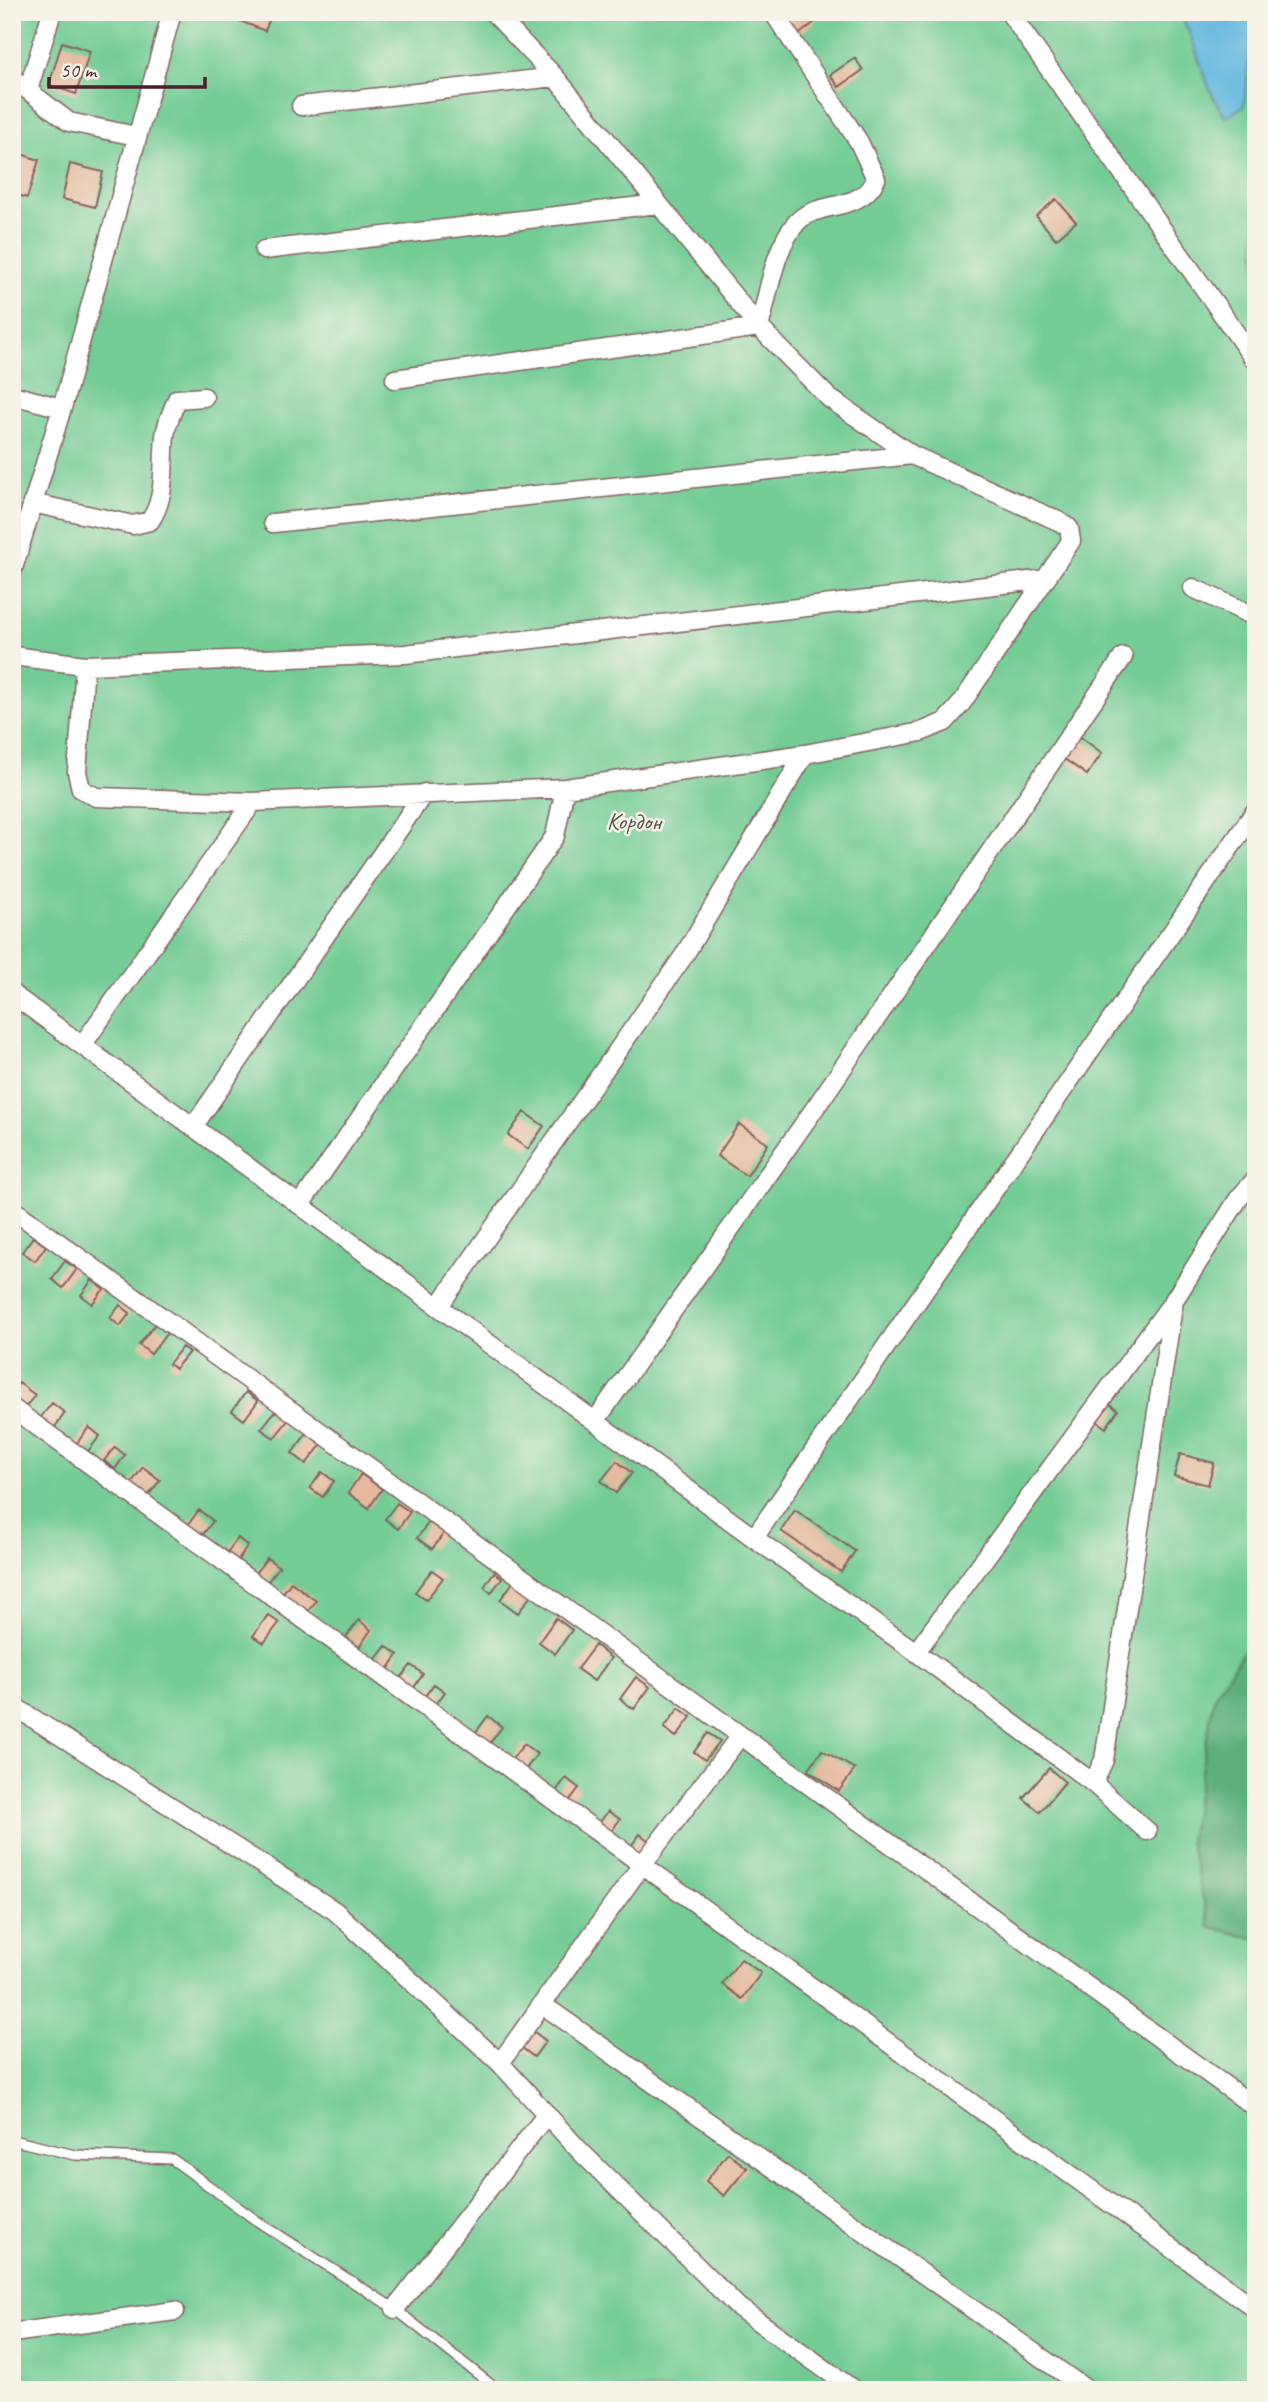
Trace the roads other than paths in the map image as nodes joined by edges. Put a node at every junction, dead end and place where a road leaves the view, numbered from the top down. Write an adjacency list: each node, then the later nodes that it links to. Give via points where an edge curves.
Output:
1 (52, 12): 8 (street)
2 (172, 12): 10 (street)
3 (493, 12): 6 (street)
4 (773, 12): 13 (street, via 859,142 876,179 871,191 858,199 800,219 785,239)
5 (1009, 12): 14 (street)
6 (555, 77): 9 (street); 11 (street)
7 (12, 78): 8 (street)
8 (28, 90): 10 (street, via 69,122)
9 (301, 106)
10 (136, 136): 18 (street)
11 (658, 204): 12 (street); 13 (street)
12 (264, 250)
13 (759, 327): 15 (street); 19 (street, via 830,398)
14 (1256, 362)
15 (395, 379)
16 (12, 396): 18 (street)
17 (204, 397): 20 (street, via 177,399 165,434 159,508 150,521 133,524)
18 (62, 408): 20 (street)
19 (912, 455): 21 (street); 24 (street, via 1069,528 1071,541)
20 (32, 503): 22 (street)
21 (273, 523)
22 (15, 553): 23 (street)
23 (12, 572)
24 (1046, 579): 29 (street, via 405,654); 30 (street, via 945,722 921,732)
25 (1193, 588): 26 (street)
26 (1256, 617)
27 (12, 656): 29 (street)
28 (1123, 657): 44 (street)
29 (85, 665): 33 (street, via 77,772 81,789 96,797)
30 (805, 754): 31 (street); 42 (street, via 683,957)
31 (565, 788): 32 (street); 39 (street, via 555,836)
32 (425, 793): 33 (street); 37 (street)
33 (253, 802): 36 (street)
34 (1256, 810): 45 (street)
35 (12, 994): 36 (street)
36 (83, 1044): 37 (street)
37 (193, 1127): 39 (street)
38 (1256, 1179): 41 (street)
39 (300, 1205): 42 (street)
40 (12, 1209): 48 (street)
41 (1174, 1300): 46 (street); 49 (street, via 1104,1760)
42 (439, 1306): 44 (street)
43 (12, 1408): 51 (street)
44 (596, 1420): 45 (street)
45 (754, 1538): 46 (street)
46 (916, 1652): 49 (street)
47 (12, 1705): 53 (street, via 335,1911)
48 (740, 1736): 51 (street); 54 (street)
49 (1093, 1783): 50 (street)
50 (1147, 1831)
51 (641, 1866): 52 (street); 58 (street)
52 (543, 2005): 53 (street); 63 (street)
53 (500, 2063): 55 (street)
54 (1256, 2108)
55 (547, 2114): 57 (street); 62 (street, via 738,2306)
56 (12, 2140): 57 (lane, via 75,2155 172,2159 257,2221)
57 (394, 2309): 61 (lane)
58 (1256, 2309)
59 (175, 2311): 60 (street)
60 (12, 2333)
61 (498, 2390)
62 (854, 2390)
63 (1087, 2390)

